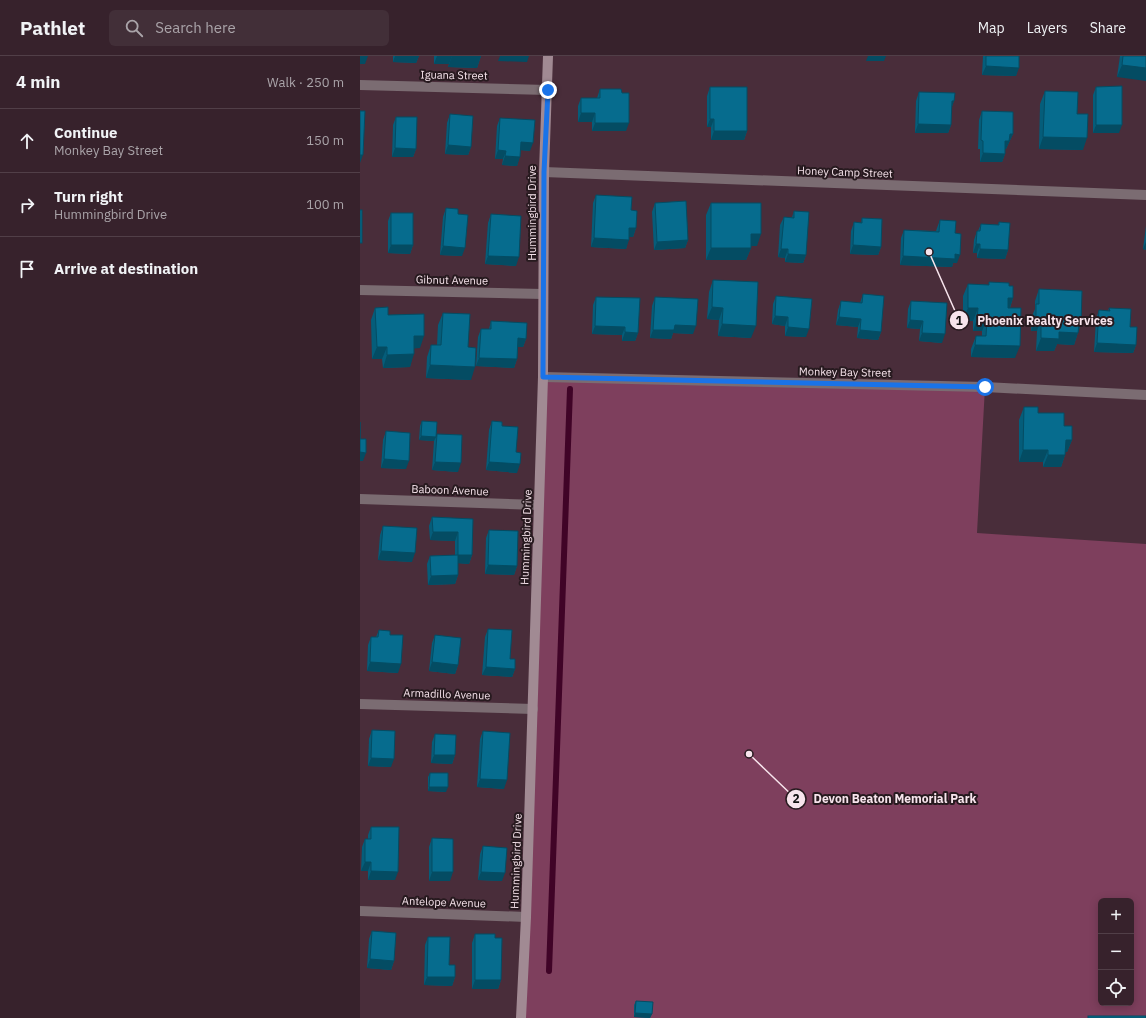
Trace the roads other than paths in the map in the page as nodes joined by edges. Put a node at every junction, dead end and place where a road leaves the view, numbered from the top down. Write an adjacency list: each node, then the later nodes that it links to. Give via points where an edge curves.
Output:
1 (548, 56): 3 (street, Hummingbird Drive)
2 (360, 85): 3 (street, Iguana Street)
3 (548, 90): 4 (street, Hummingbird Drive)
4 (544, 172): 5 (street, Honey Camp Street); 7 (street, Hummingbird Drive)
5 (1146, 195)
6 (360, 290): 7 (street, Gibnut Avenue)
7 (544, 294): 8 (street, Hummingbird Drive)
8 (543, 377): 9 (street, Monkey Bay Street, via 985,387); 11 (street, Hummingbird Drive)
9 (1146, 396)
10 (360, 499): 11 (street, Baboon Avenue)
11 (538, 505): 13 (street, Hummingbird Drive)
12 (360, 704): 13 (street, Armadillo Avenue)
13 (533, 708): 15 (street, Hummingbird Drive)
14 (360, 911): 15 (street, Antelope Avenue)
15 (526, 917): 16 (street, Hummingbird Drive)
16 (521, 1018)

